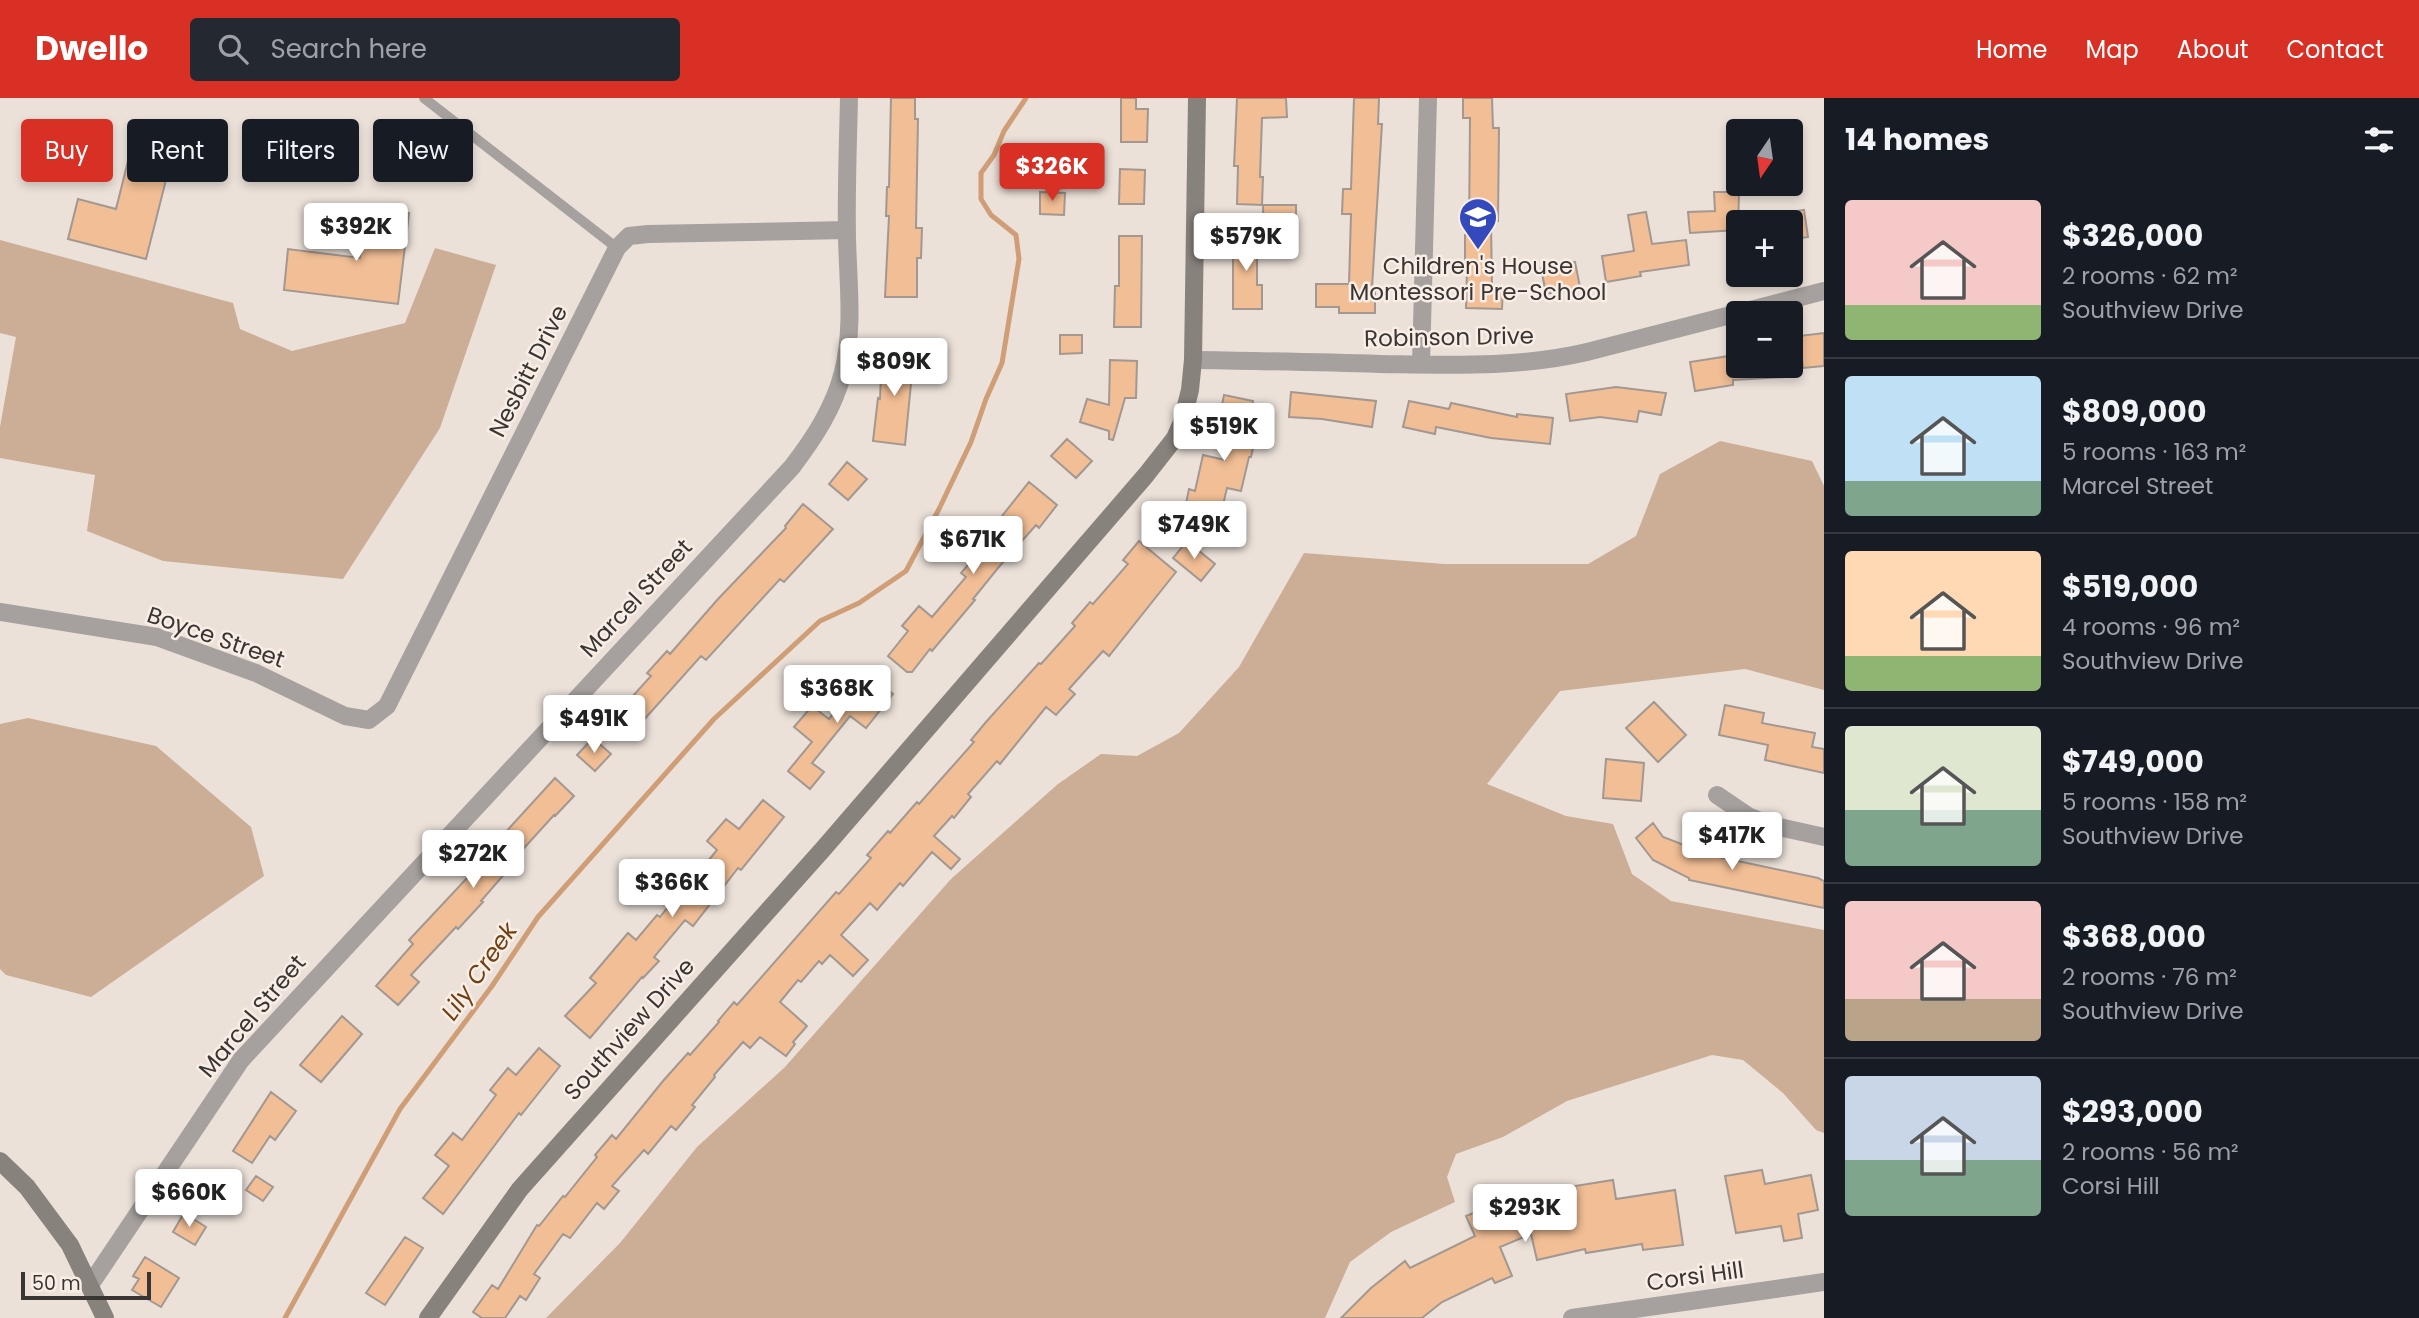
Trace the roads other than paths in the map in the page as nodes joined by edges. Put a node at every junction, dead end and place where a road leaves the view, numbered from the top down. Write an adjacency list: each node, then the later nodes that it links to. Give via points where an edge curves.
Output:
1 (424, 98): 6 (lane)
2 (849, 98): 5 (street, Marcel Street)
3 (1197, 98): 8 (street, Southview Drive)
4 (1428, 98): 9 (street)
5 (847, 230): 6 (street, via 648,234 629,236); 16 (street, Marcel Street, via 847,356 836,394 810,443 241,1060)
6 (617, 248): 11 (street, Nesbitt Drive, via 387,706)
7 (1824, 291): 9 (street, Robinson Drive, via 1554,359)
8 (1193, 360): 9 (street, Robinson Drive); 19 (street, Southview Drive, via 1182,422 1166,451 824,848 520,1189)
9 (1421, 365)
10 (0, 612): 11 (street, Boyce Street, via 157,637 256,673 345,716)
11 (369, 720)
12 (1717, 795): 13 (street, via 1770,825)
13 (1824, 837)
14 (0, 1161): 16 (street, via 27,1187 70,1245)
15 (1824, 1282): 17 (street, Corsi Hill)
16 (90, 1285): 18 (street)
17 (1602, 1316): 20 (street, Corsi Hill)
18 (105, 1318)
19 (429, 1318)
20 (1572, 1318)

